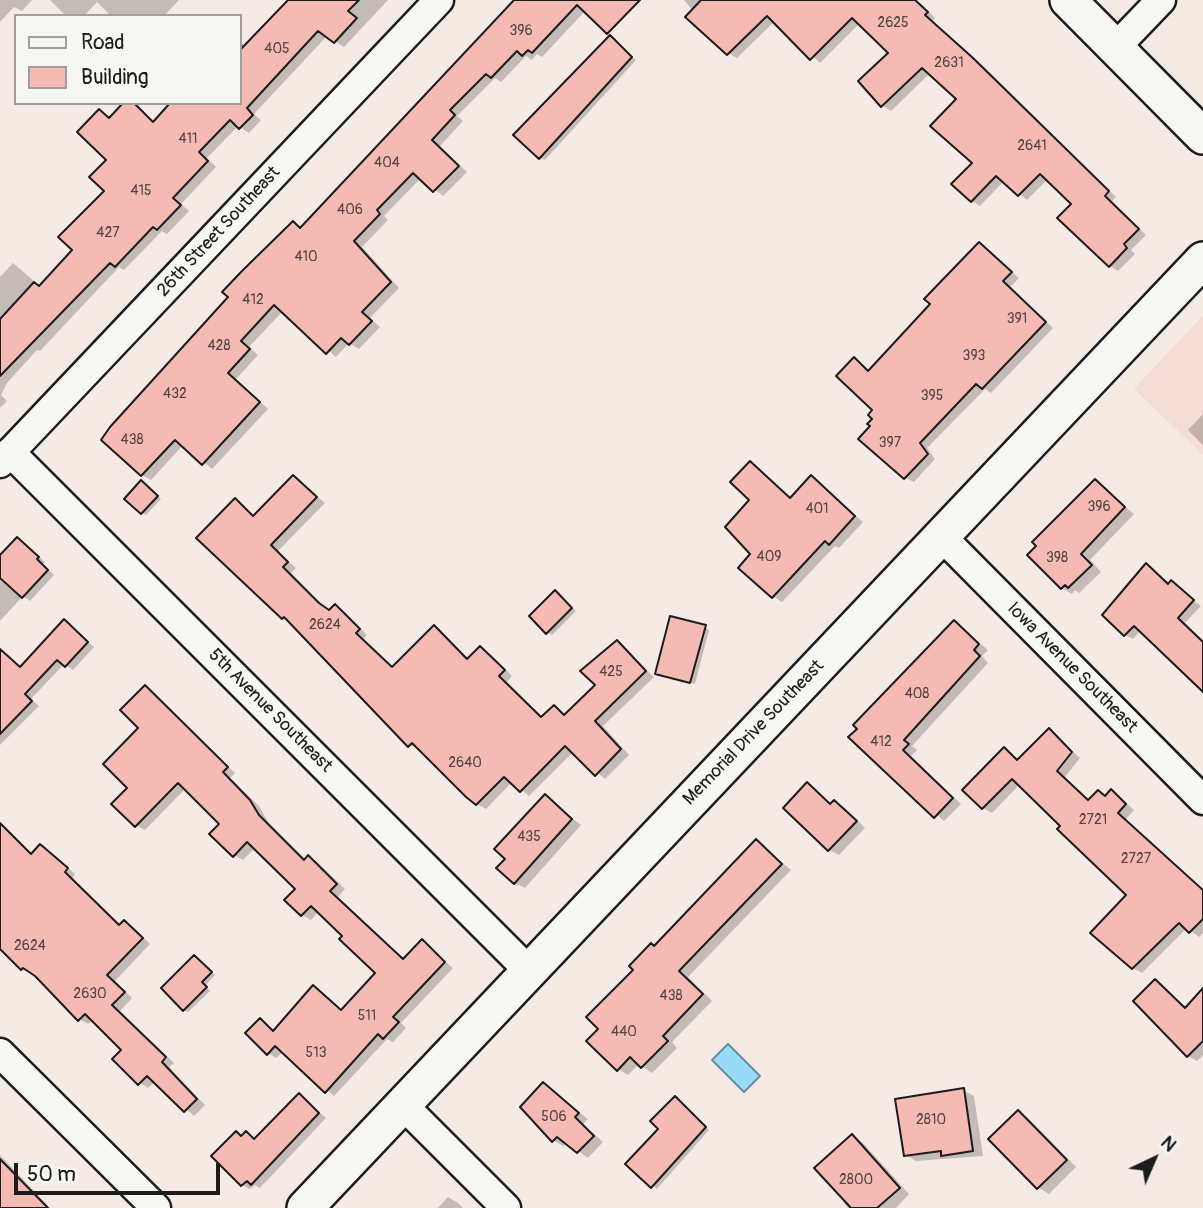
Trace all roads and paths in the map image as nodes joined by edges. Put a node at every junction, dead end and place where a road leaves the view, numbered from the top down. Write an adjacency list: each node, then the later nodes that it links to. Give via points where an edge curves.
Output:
1 (439, 0): 7 (street, 26th Street Southeast)
2 (1068, 0): 4 (street)
3 (1161, 0): 4 (street)
4 (1115, 48): 5 (street)
5 (1203, 136)
6 (1203, 260): 8 (street, Memorial Drive Southeast)
7 (5, 458): 10 (street, 5th Avenue Southeast)
8 (941, 536): 9 (street, Iowa Avenue Southeast); 10 (street, Memorial Drive Southeast)
9 (1203, 800)
10 (528, 971): 12 (street, Memorial Drive Southeast)
11 (0, 1053): 13 (street)
12 (403, 1105): 14 (street, Memorial Drive Southeast); 15 (street)
13 (156, 1208)
14 (306, 1208)
15 (506, 1208)

